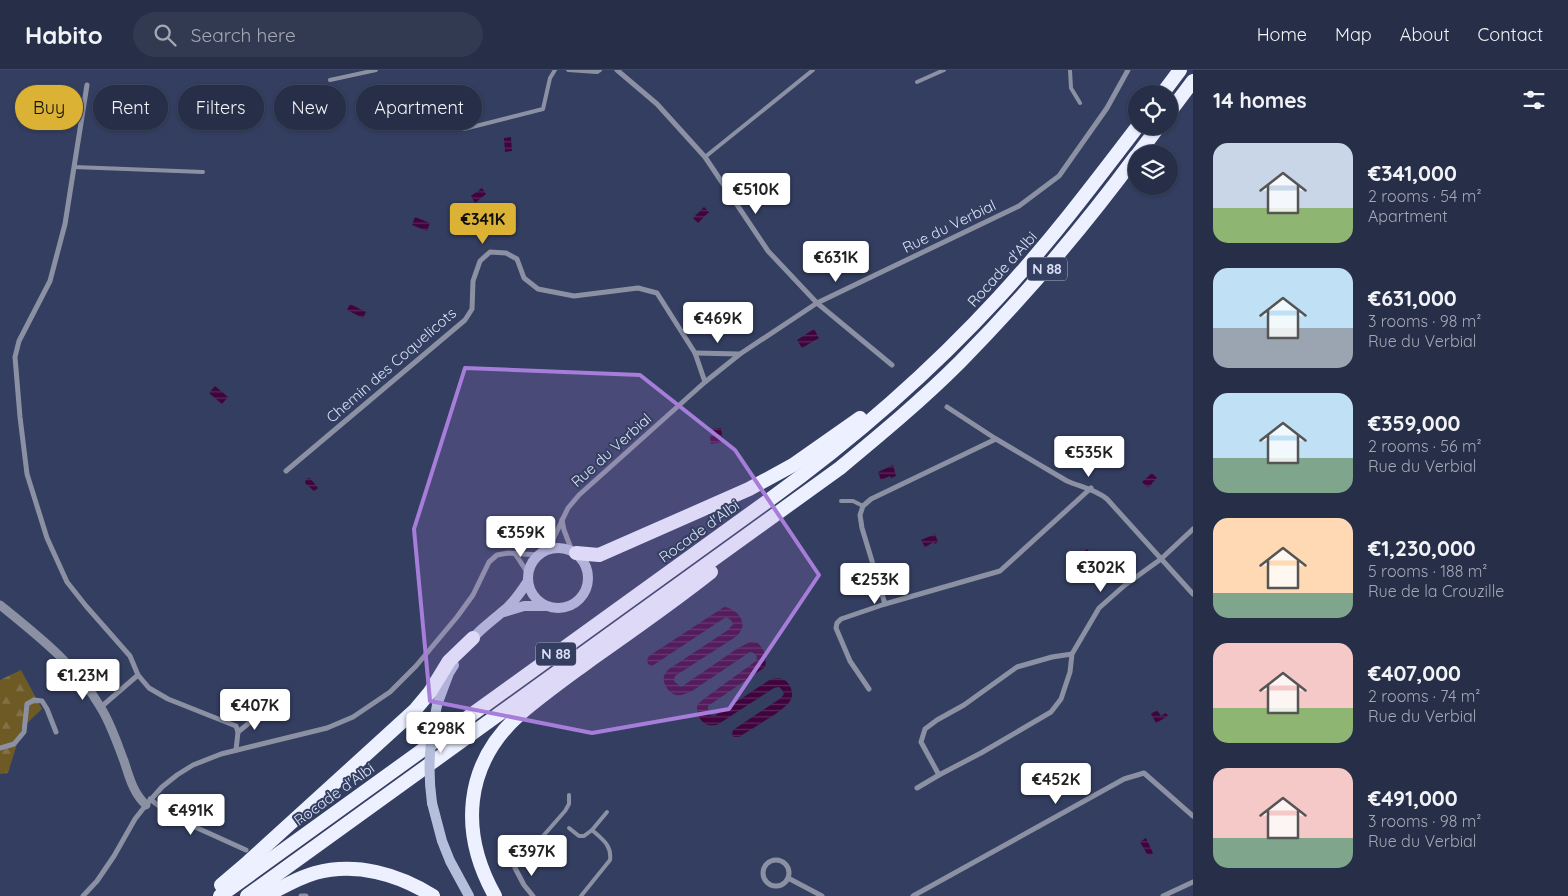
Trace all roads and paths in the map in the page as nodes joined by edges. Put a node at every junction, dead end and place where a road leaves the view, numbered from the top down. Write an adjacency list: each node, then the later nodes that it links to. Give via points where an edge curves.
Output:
1 (376, 70): 11 (lane)
2 (555, 70): 18 (lane, via 543,109)
3 (568, 70): 4 (lane)
4 (600, 70)
5 (617, 70): 22 (street, via 657,104)
6 (813, 70): 22 (lane)
7 (944, 70): 13 (lane)
8 (1070, 70): 17 (lane, via 1071,88)
9 (1128, 70): 26 (street, Rue du Verbial, via 1107,108 1059,176 1033,196 1019,206)
10 (1180, 70): 15 (highway)
11 (330, 80)
12 (1193, 81): 16 (highway)
13 (916, 82)
14 (87, 85): 24 (street)
15 (1169, 85)
16 (1178, 101)
17 (1080, 103)
18 (482, 124)
19 (1131, 135): 31 (highway, Rocade d'Albi / N 88, via 1000,297)
20 (1152, 135): 21 (highway, Rocade d'Albi / N 88)
21 (1145, 145)
22 (706, 157): 26 (street, via 768,251)
23 (1128, 167): 34 (highway, Rocade d'Albi / N 88, via 1004,316 948,374)
24 (74, 168): 25 (lane); 53 (street, via 65,224 50,281 19,340 14,357 27,474 47,538 67,582 130,656)
25 (203, 172)
26 (816, 303): 28 (street, Rue du Verbial); 29 (street)
27 (695, 354): 28 (street); 30 (street, Chemin des Coquelicots); 35 (street, Chemin des Coquelicots, via 657,293 638,288 574,296 538,289 524,278 517,259 506,253 490,252 480,261 473,280 472,309 465,320)
28 (740, 354): 30 (street, Rue du Verbial)
29 (892, 365)
30 (705, 382): 39 (street, Rue du Verbial, via 579,496)
31 (888, 406): 41 (highway, via 864,414 793,465 749,489 599,555); 76 (highway, Rocade d'Albi / N 88, via 798,479)
32 (947, 407): 33 (street)
33 (996, 439): 36 (street, via 1067,481); 38 (street, via 871,499)
34 (840, 468): 77 (highway, Rocade d'Albi / N 88); 84 (highway, via 697,583 556,685 519,715 498,739 475,784 472,806 477,856)
35 (286, 471)
36 (1091, 488): 44 (street, via 1107,499); 47 (street, via 1000,571)
37 (841, 501): 38 (lane, via 853,501)
38 (863, 506): 47 (street, via 860,515 862,528)
39 (562, 519): 41 (street); 42 (street, Rue du Verbial)
40 (1193, 529): 44 (street)
41 (574, 552): 42 (main road, via 564,548); 49 (main road, via 587,569 587,588 575,603 566,607)
42 (543, 553): 43 (street); 45 (main road, via 530,567)
43 (516, 555): 45 (street); 60 (street, via 497,555 488,562 473,595 457,617 416,666 376,702 327,728)
44 (1161, 559): 46 (street); 52 (street, via 1099,608)
45 (528, 578): 49 (main road, via 534,596); 50 (main road, via 518,596)
46 (1193, 594)
47 (885, 604): 54 (street, via 841,619 836,628 850,661)
48 (0, 605): 55 (street, via 69,665)
49 (547, 606): 50 (main road, via 524,606)
50 (503, 612): 51 (main road)
51 (473, 638): 72 (main road, bridge, via 449,673 437,705 428,757 432,803 442,841); 75 (highway, via 448,661 415,710 216,889)
52 (1072, 654): 61 (street, via 1061,699 1051,712); 61 (street, via 1017,667 925,729 921,742)
53 (138, 675): 55 (street); 58 (street, via 149,688 168,699 236,726)
54 (869, 690)
55 (101, 707): 64 (street, via 132,786 141,800)
56 (260, 714): 58 (street)
57 (56, 732): 59 (street, via 42,702 34,700 27,704 24,732 14,744)
58 (238, 732): 60 (street)
59 (0, 748)
60 (236, 750): 64 (street, via 193,765)
61 (939, 775): 62 (street)
62 (917, 788)
63 (569, 794): 70 (lane, via 565,811)
64 (148, 802): 69 (street); 74 (street, via 97,881)
65 (607, 812): 68 (lane)
66 (1193, 816): 88 (street, via 1144,773 1124,778)
67 (569, 828): 68 (lane, via 579,836)
68 (592, 830): 86 (lane, via 608,844 610,860)
69 (246, 850)
70 (515, 868): 85 (street)
71 (788, 878): 71 (street, via 789,871 781,861 772,861 765,866 764,878 770,884 781,885); 87 (street)
72 (462, 882): 82 (main road); 83 (main road)
73 (1193, 882): 89 (street)
74 (83, 896)
75 (213, 896)
76 (220, 896)
77 (247, 896)
78 (266, 896): 81 (highway, via 316,873 344,869 376,871 402,879)
79 (301, 896): 80 (street)
80 (306, 896)
81 (433, 896)
82 (469, 896)
83 (476, 896)
84 (495, 896)
85 (533, 896)
86 (581, 896)
87 (822, 896)
88 (913, 896)
89 (1163, 896)

